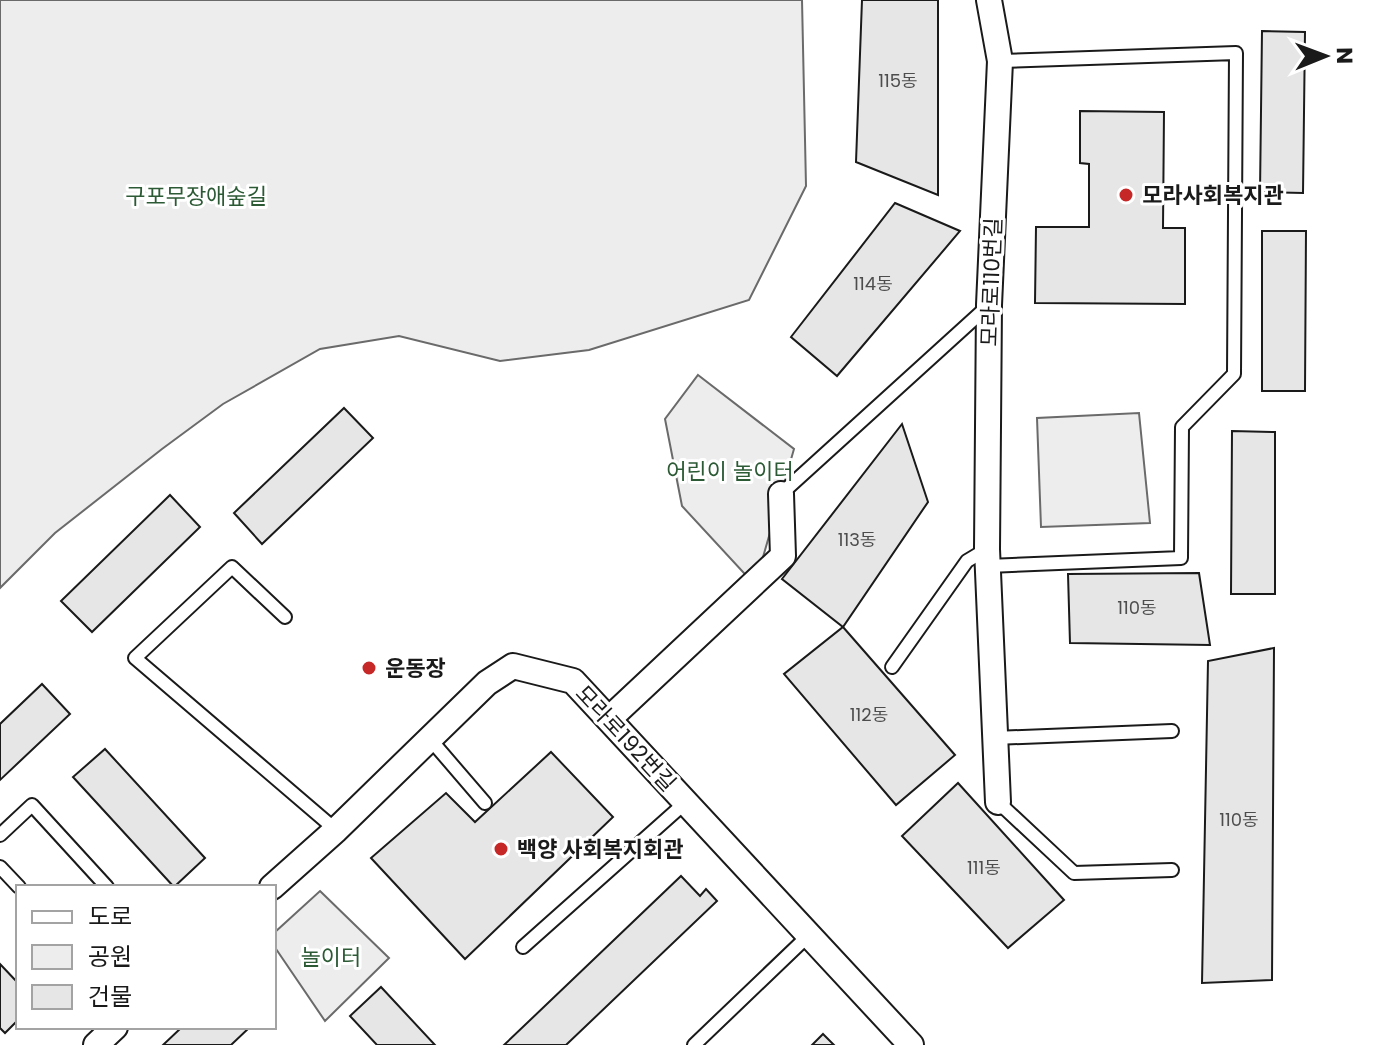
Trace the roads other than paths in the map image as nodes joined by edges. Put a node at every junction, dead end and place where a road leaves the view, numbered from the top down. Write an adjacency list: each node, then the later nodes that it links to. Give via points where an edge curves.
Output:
1 (989, 0): 2 (street, 모라로110번길)
2 (1000, 61): 3 (street, 모라로110번길); 5 (lane, via 1236,53 1234,374 1182,427 1181,558)
3 (989, 305): 4 (lane); 5 (street, 모라로110번길)
4 (781, 494): 8 (street, via 783,556)
5 (988, 558): 7 (lane, via 967,561); 10 (street, 모라로110번길)
6 (285, 617): 15 (lane, via 232,567 135,658)
7 (892, 667)
8 (609, 719): 11 (street, 모라로192번길, via 573,681 513,666 487,683); 12 (street, 모라로192번길)
9 (1172, 731): 10 (lane)
10 (994, 738): 13 (street, 모라로110번길)
11 (430, 739): 14 (lane); 15 (street, 모라로192번길)
12 (686, 802): 22 (street, 모라로192번길); 23 (lane)
13 (998, 802): 18 (lane, via 1074,873)
14 (485, 803)
15 (336, 830): 21 (street, 모라로192번길)
16 (0, 835): 20 (lane, via 32,805)
17 (0, 867): 19 (lane)
18 (1172, 870)
19 (17, 885)
20 (105, 885)
21 (274, 885)
22 (810, 934): 25 (street, 모라로192번길); 27 (lane)
23 (523, 947)
24 (113, 1029): 26 (street)
25 (908, 1043)
26 (96, 1045)
27 (694, 1045)

